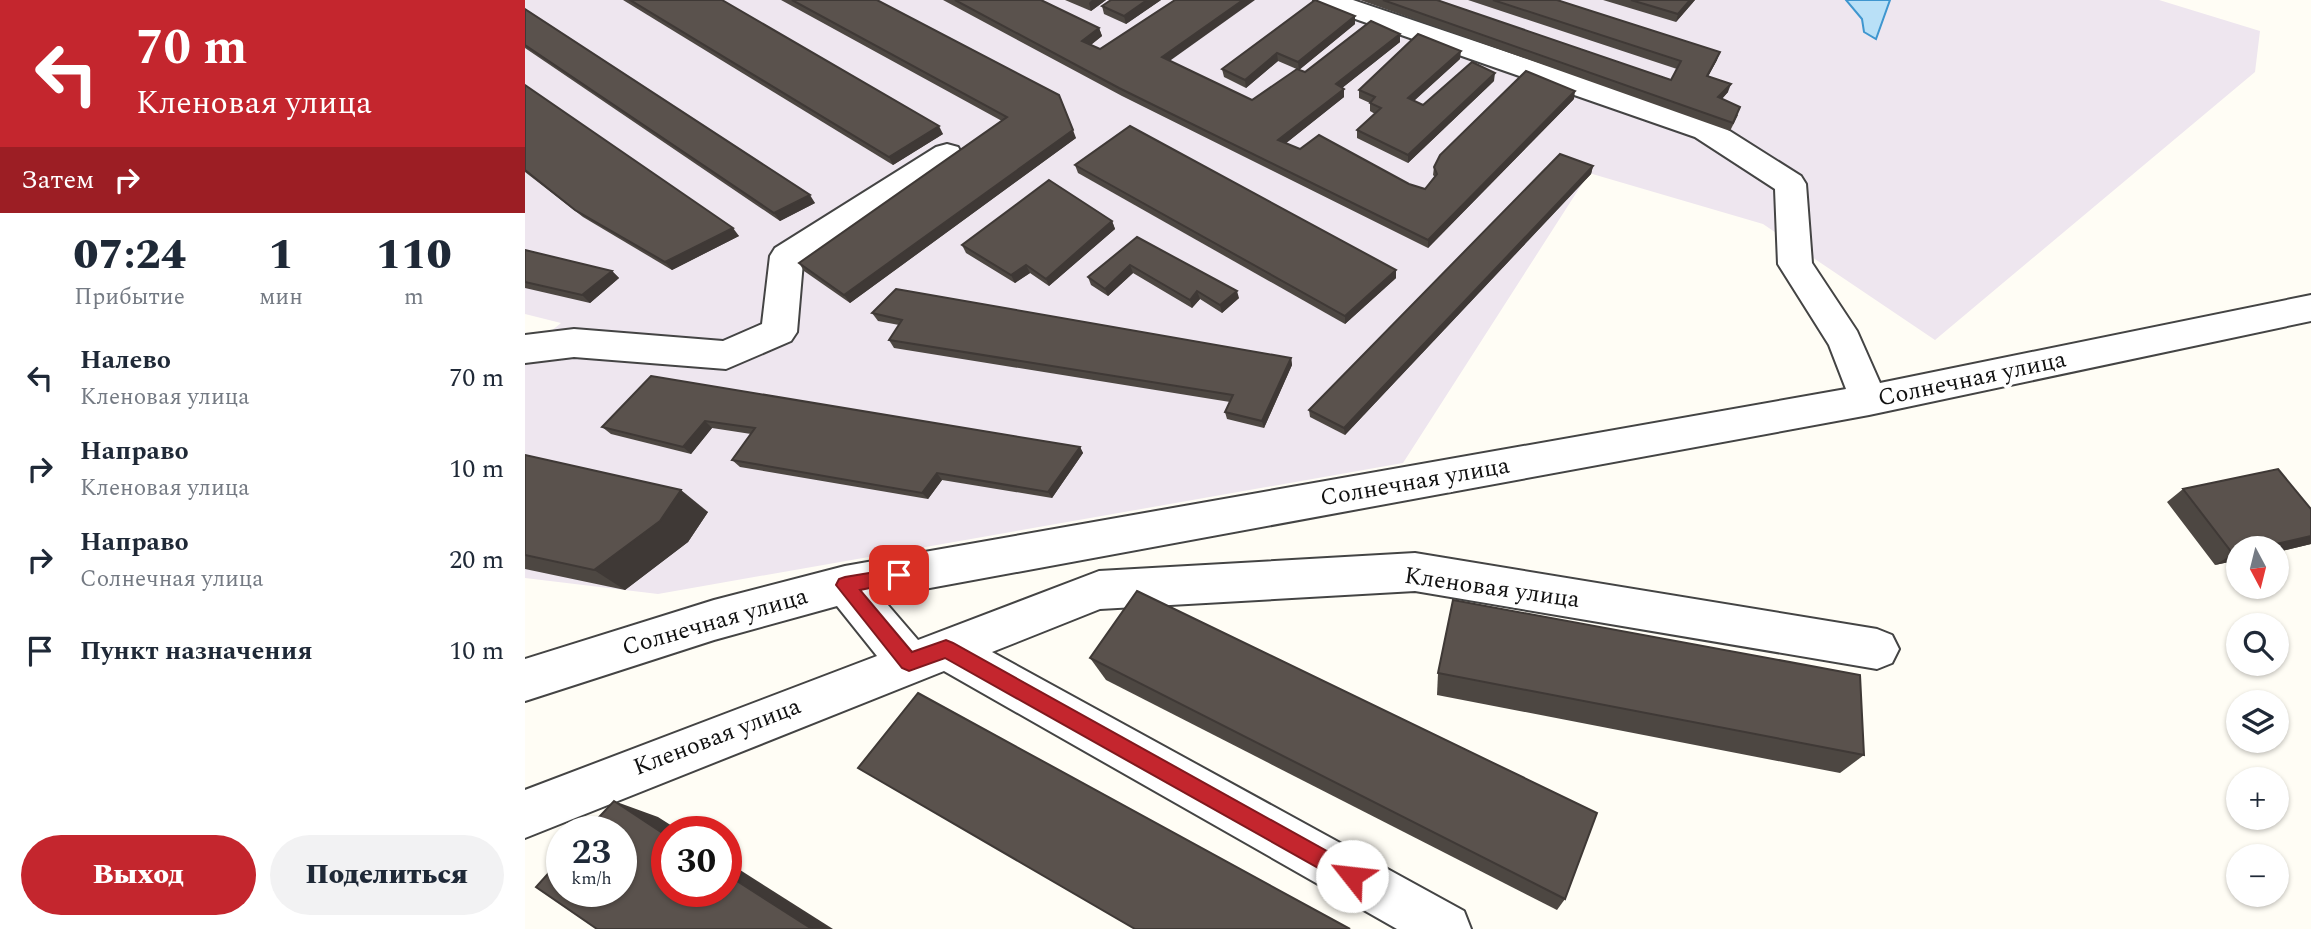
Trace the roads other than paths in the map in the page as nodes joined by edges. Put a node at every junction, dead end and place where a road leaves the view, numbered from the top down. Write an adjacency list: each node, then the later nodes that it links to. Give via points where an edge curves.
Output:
1 (1327, 0): 5 (street, via 1706,130 1790,184 1795,264 1845,341)
2 (947, 154): 4 (street, via 787,256 779,332 726,355 574,343)
3 (2311, 308): 5 (street, Солнечная улица)
4 (525, 349)
5 (1869, 400): 6 (street, Солнечная улица)
6 (845, 585): 8 (street); 9 (street, Солнечная улица, via 714,620)
7 (1877, 649): 8 (street, Кленовая улица, via 1415,572 1099,590)
8 (927, 656): 10 (street, Кленовая улица); 11 (street)
9 (525, 680)
10 (525, 814)
11 (1446, 929)

